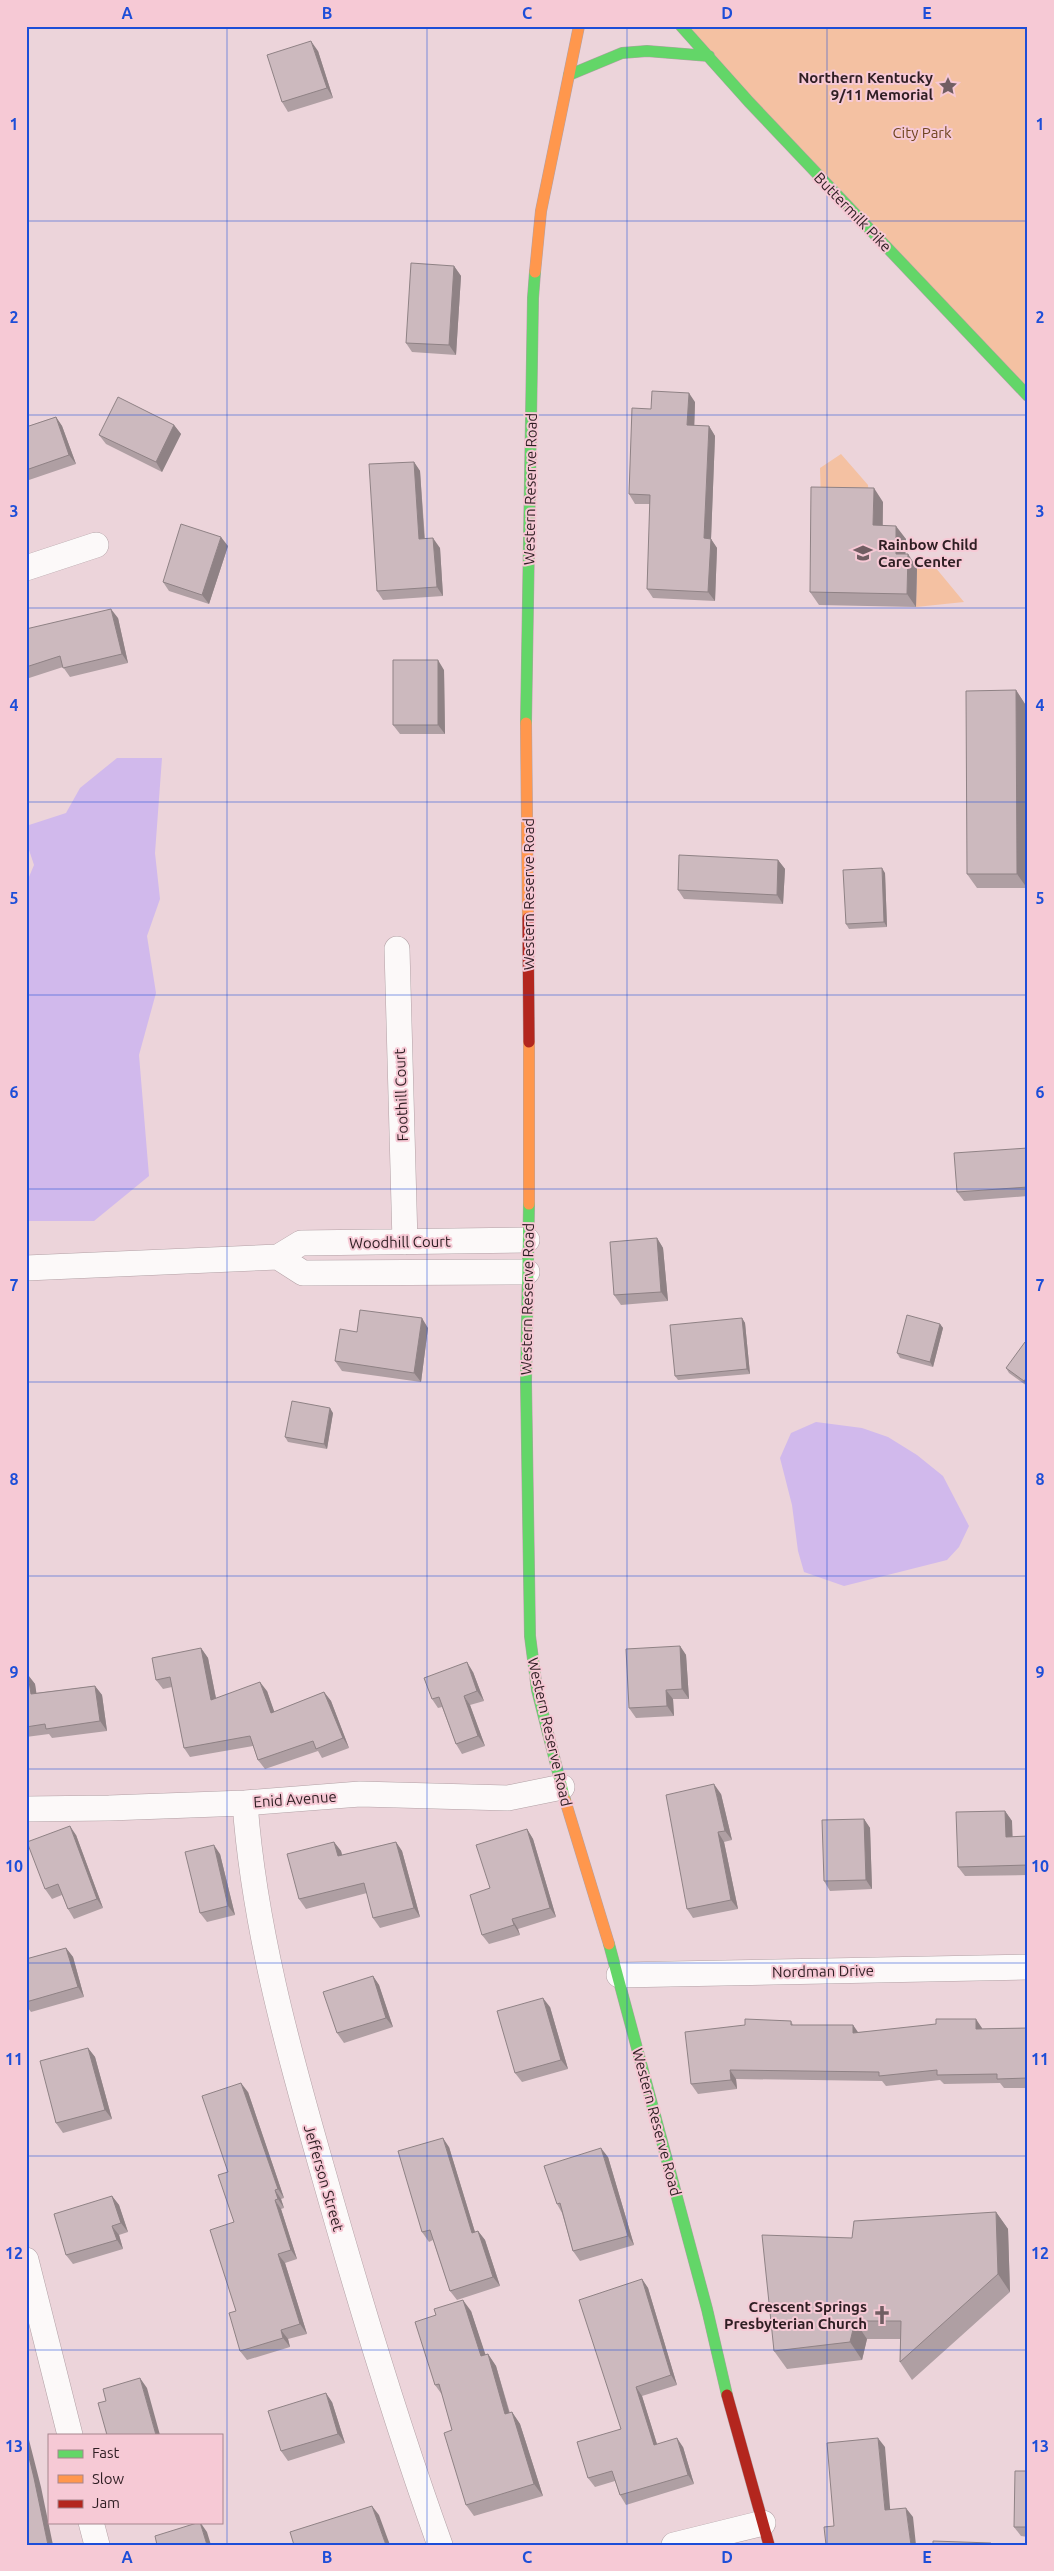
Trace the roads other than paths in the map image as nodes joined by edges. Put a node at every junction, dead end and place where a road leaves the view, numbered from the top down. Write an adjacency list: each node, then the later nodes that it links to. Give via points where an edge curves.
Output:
1 (579, 26): 4 (street, Western Reserve Road)
2 (681, 26): 3 (street, Buttermilk Pike)
3 (708, 56): 4 (street, via 647,51 622,53); 5 (street, Buttermilk Pike)
4 (569, 75): 9 (street, Western Reserve Road, via 541,211 533,298 526,699 530,1122)
5 (1028, 396)
6 (96, 545): 7 (street)
7 (26, 568)
8 (397, 949): 10 (street, Foothill Court)
9 (527, 1240): 10 (street, Woodhill Court); 13 (street, Western Reserve Road)
10 (405, 1242): 11 (street, Woodhill Court, via 301,1243)
11 (278, 1258): 12 (street); 13 (street, Woodhill Court, via 303,1273)
12 (26, 1268)
13 (527, 1272): 14 (street, Western Reserve Road, via 530,1636 538,1690)
14 (562, 1787): 15 (street, Enid Avenue, via 508,1798 360,1794); 18 (street, Western Reserve Road)
15 (246, 1802): 16 (street, Enid Avenue); 24 (street, Jefferson Street, via 256,1904 304,2105 376,2355)
16 (26, 1809)
17 (1028, 1967): 18 (street, Nordman Drive)
18 (619, 1976): 22 (street, Western Reserve Road, via 707,2309 731,2413)
19 (26, 2260): 20 (street)
20 (70, 2434)
21 (92, 2524): 23 (street)
22 (766, 2534): 25 (street)
23 (97, 2545)
24 (440, 2545)
25 (674, 2545)

